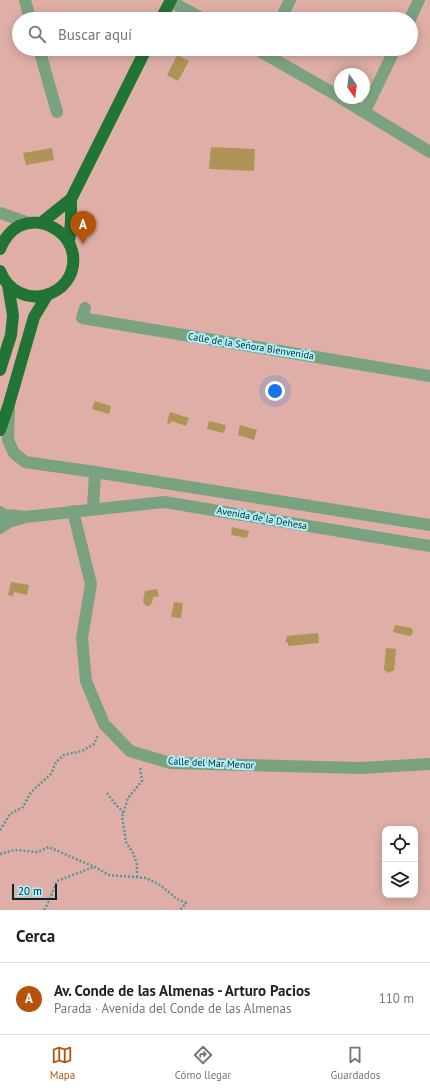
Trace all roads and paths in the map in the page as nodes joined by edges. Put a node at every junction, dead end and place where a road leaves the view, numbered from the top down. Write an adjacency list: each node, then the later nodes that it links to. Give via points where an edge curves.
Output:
1 (25, 0): 5 (street)
2 (170, 0): 6 (main road); 7 (street)
3 (290, 0): 8 (street)
4 (419, 0): 9 (street)
5 (28, 12)
6 (164, 12)
7 (191, 12)
8 (284, 12)
9 (413, 12)
10 (41, 56): 16 (street)
11 (142, 56): 19 (main road)
12 (272, 56): 14 (street)
13 (392, 56): 17 (street)
14 (334, 94)
15 (351, 104): 17 (street)
16 (57, 112)
17 (365, 112): 18 (street)
18 (430, 152)
19 (71, 199): 21 (main road); 22 (main road)
20 (0, 213): 21 (street)
21 (35, 223): 22 (main road, via 52,226); 23 (main road, via 19,226 3,241)
22 (69, 243): 26 (main road, via 73,255 72,268 59,288)
23 (0, 249)
24 (0, 271): 25 (main road)
25 (8, 285): 26 (main road, via 26,296); 28 (main road, via 13,315 11,335)
26 (48, 294): 31 (main road, via 34,317)
27 (85, 308): 30 (street, Calle de la Señora Bienvenida, via 82,318)
28 (1, 366): 29 (street)
29 (0, 375)
30 (430, 376)
31 (9, 404): 32 (main road); 33 (street, Avenida de la Dehesa, via 8,440 14,452 25,462)
32 (0, 430)
33 (95, 472): 34 (street); 38 (street, Avenida de la Dehesa)
34 (93, 509): 35 (street, Avenida de la Dehesa); 40 (street, Avenida de la Dehesa, via 164,502)
35 (73, 511): 37 (street, Avenida de la Dehesa); 41 (street, Calle del Mar Menor, via 91,584 82,638 86,681)
36 (0, 512): 37 (street, Avenida de la Dehesa)
37 (25, 517): 39 (street, Avenida de la Dehesa)
38 (430, 525)
39 (0, 528)
40 (430, 546)
41 (104, 724): 42 (street, Calle del Mar Menor, via 130,751); 46 (path, via 94,744 82,751 64,755 56,762 51,774 30,792 23,807 10,814)
42 (139, 754): 43 (street, Calle del Mar Menor, via 170,763 360,768); 45 (path, via 142,781 128,798)
43 (430, 764)
44 (107, 793): 45 (path)
45 (124, 813): 49 (path, via 122,817 126,842 137,865)
46 (0, 830)
47 (0, 854): 48 (path, via 15,850 37,852 49,846)
48 (95, 867): 49 (path, via 109,875); 50 (path, via 57,881)
49 (137, 877): 51 (path, via 146,878 177,899 186,902)
50 (44, 910)
51 (180, 910)

